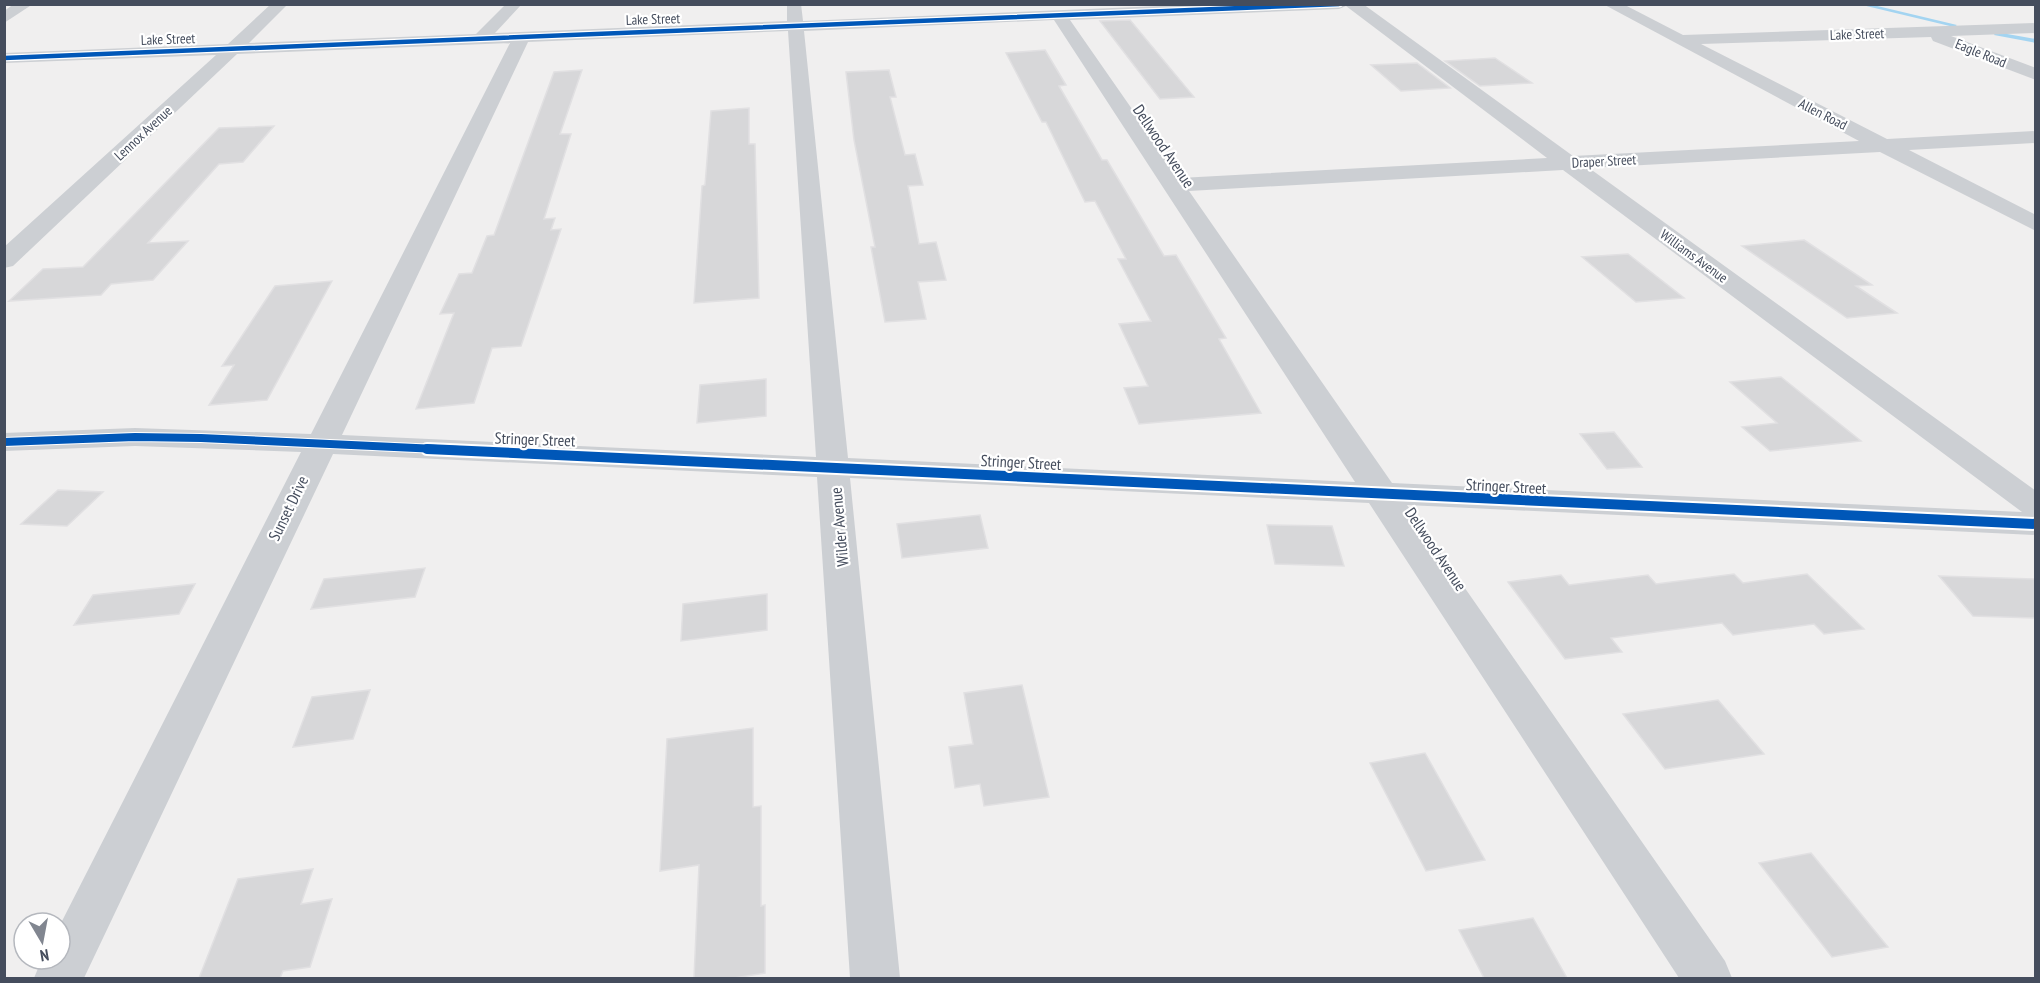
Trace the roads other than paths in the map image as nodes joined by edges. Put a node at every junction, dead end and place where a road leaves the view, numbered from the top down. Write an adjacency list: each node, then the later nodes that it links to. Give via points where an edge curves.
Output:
1 (26, 4): 9 (street)
2 (281, 4): 15 (street, Lennox Avenue)
3 (515, 4): 13 (street)
4 (1339, 4): 8 (street, Lake Street)
5 (1352, 4): 20 (street, Williams Avenue)
6 (1610, 4): 14 (street, Allen Road)
7 (795, 16): 8 (street, Lake Street); 12 (street, Lake Street); 26 (street, Wilder Avenue)
8 (1059, 16): 21 (street, Dellwood Avenue)
9 (4, 18)
10 (2036, 28): 11 (street, Lake Street)
11 (1926, 32): 14 (street, Lake Street); 17 (street, Eagle Road)
12 (521, 38): 13 (street, Lake Street); 25 (street, Sunset Drive)
13 (479, 40): 15 (street, Lake Street)
14 (1678, 40): 19 (street, Allen Road)
15 (232, 50): 16 (street, Lake Street); 23 (street, Lennox Avenue)
16 (4, 58)
17 (2036, 75)
18 (2036, 137): 19 (street, Draper Street)
19 (1883, 145): 20 (street, Draper Street); 22 (street, Allen Road)
20 (1567, 163): 21 (street, Draper Street); 28 (street, Williams Avenue)
21 (1173, 185): 27 (street, Dellwood Avenue)
22 (2036, 224)
23 (4, 261)
24 (4, 442): 25 (street, Stringer Street, via 135,437)
25 (319, 444): 26 (street, Stringer Street); 30 (street, Sunset Drive)
26 (834, 467): 27 (street, Stringer Street); 31 (street, Wilder Avenue)
27 (1381, 495): 29 (street, Stringer Street); 32 (street, Dellwood Avenue)
28 (2036, 507)
29 (2036, 524)
30 (59, 978)
31 (875, 978)
32 (1707, 978)

